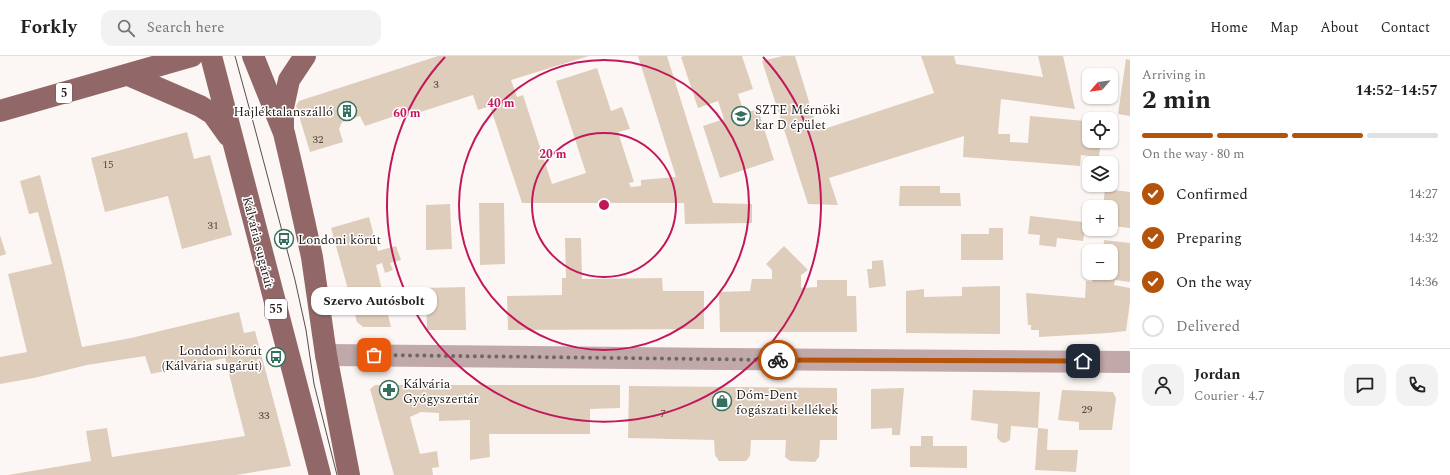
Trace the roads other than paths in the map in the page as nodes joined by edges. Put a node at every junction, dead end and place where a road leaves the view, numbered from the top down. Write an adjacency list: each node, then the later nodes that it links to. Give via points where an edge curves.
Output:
1 (192, 56): 5 (main road, 5)
2 (212, 56): 8 (main road, Kálvária sugárút / 55)
3 (253, 56): 7 (main road)
4 (305, 56): 7 (main road, via 289,80 283,108)
5 (128, 76): 6 (main road, 5); 8 (main road, via 213,114)
6 (0, 111)
7 (284, 133): 9 (main road, via 312,257)
8 (234, 143): 11 (main road, Kálvária sugárút / 55)
9 (326, 355): 10 (street); 12 (main road)
10 (1130, 362)
11 (320, 475)
12 (349, 475)

